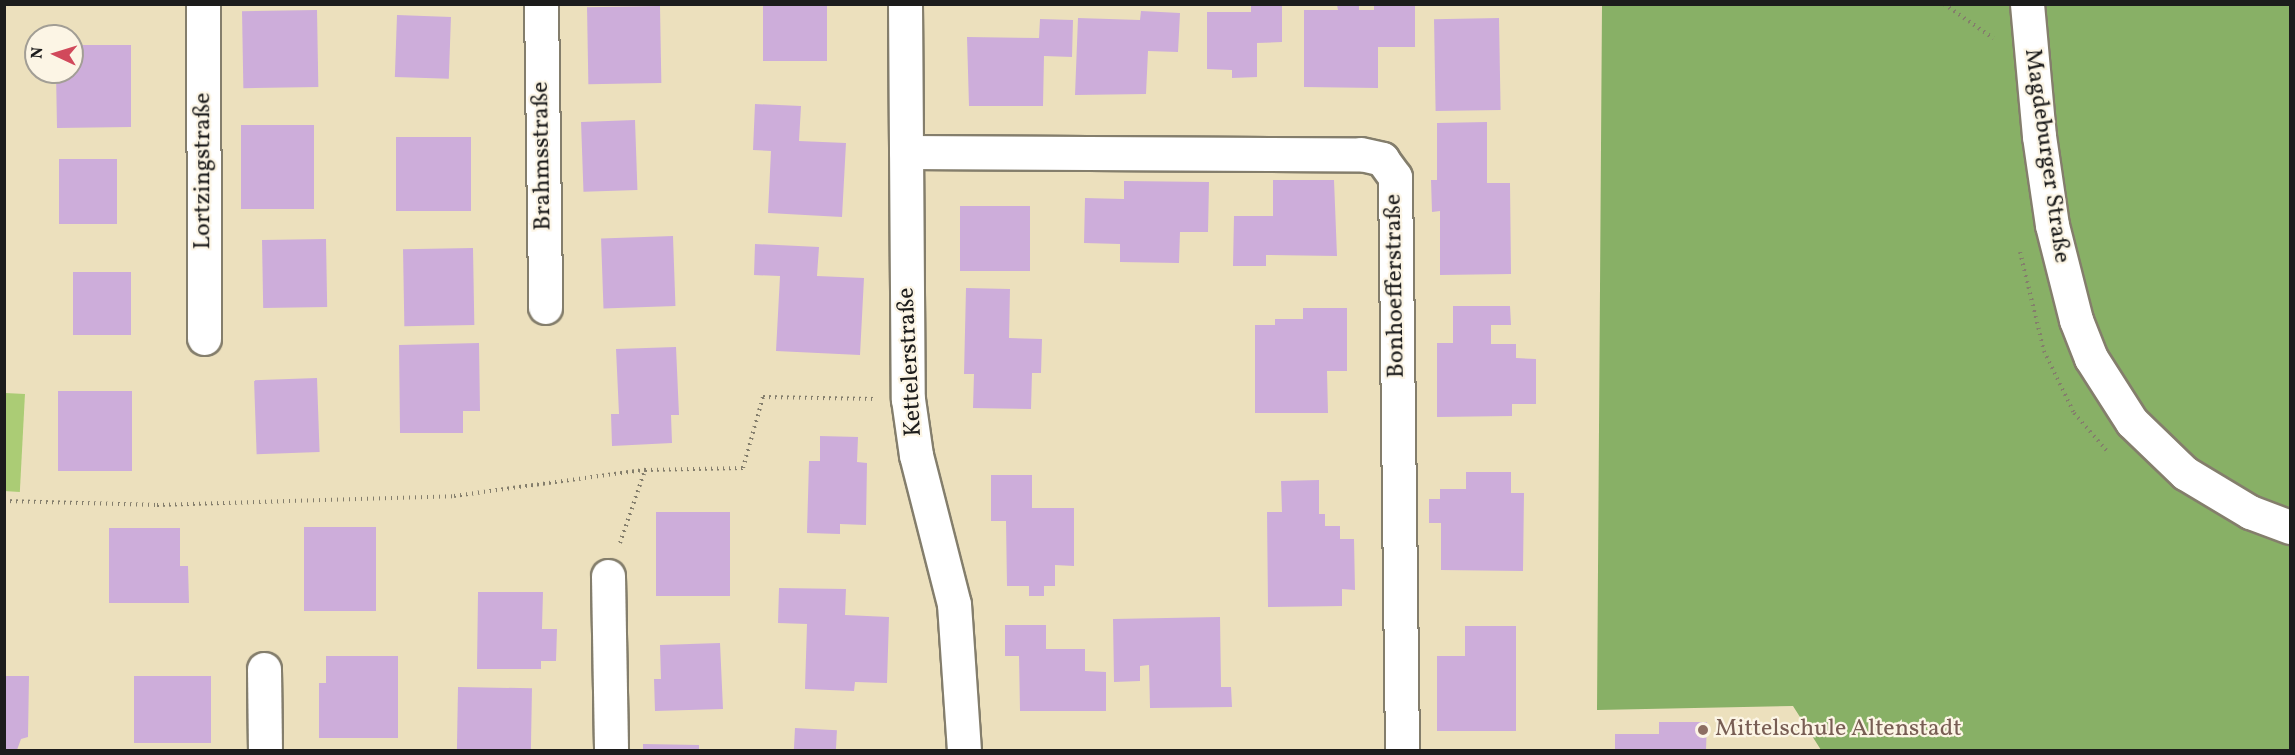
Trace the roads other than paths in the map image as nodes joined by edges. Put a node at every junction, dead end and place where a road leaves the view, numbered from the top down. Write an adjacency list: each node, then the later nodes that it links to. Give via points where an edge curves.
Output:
1 (203, 4): 7 (street, Lortzingstraße)
2 (541, 4): 6 (street, Brahmsstraße)
3 (905, 4): 5 (street, Kettelerstraße)
4 (2027, 4): 8 (street, Magdeburger Straße, via 2052,225 2070,298 2091,358 2132,422 2185,473 2250,512)
5 (906, 152): 13 (street, Kettelerstraße, via 908,399 916,455 954,604); 14 (street, Bonhoefferstraße, via 1361,154 1382,159 1395,177)
6 (545, 307)
7 (204, 338)
8 (2290, 527)
9 (608, 576): 12 (street)
10 (264, 669): 11 (street)
11 (265, 750)
12 (611, 750)
13 (964, 750)
14 (1402, 750)

